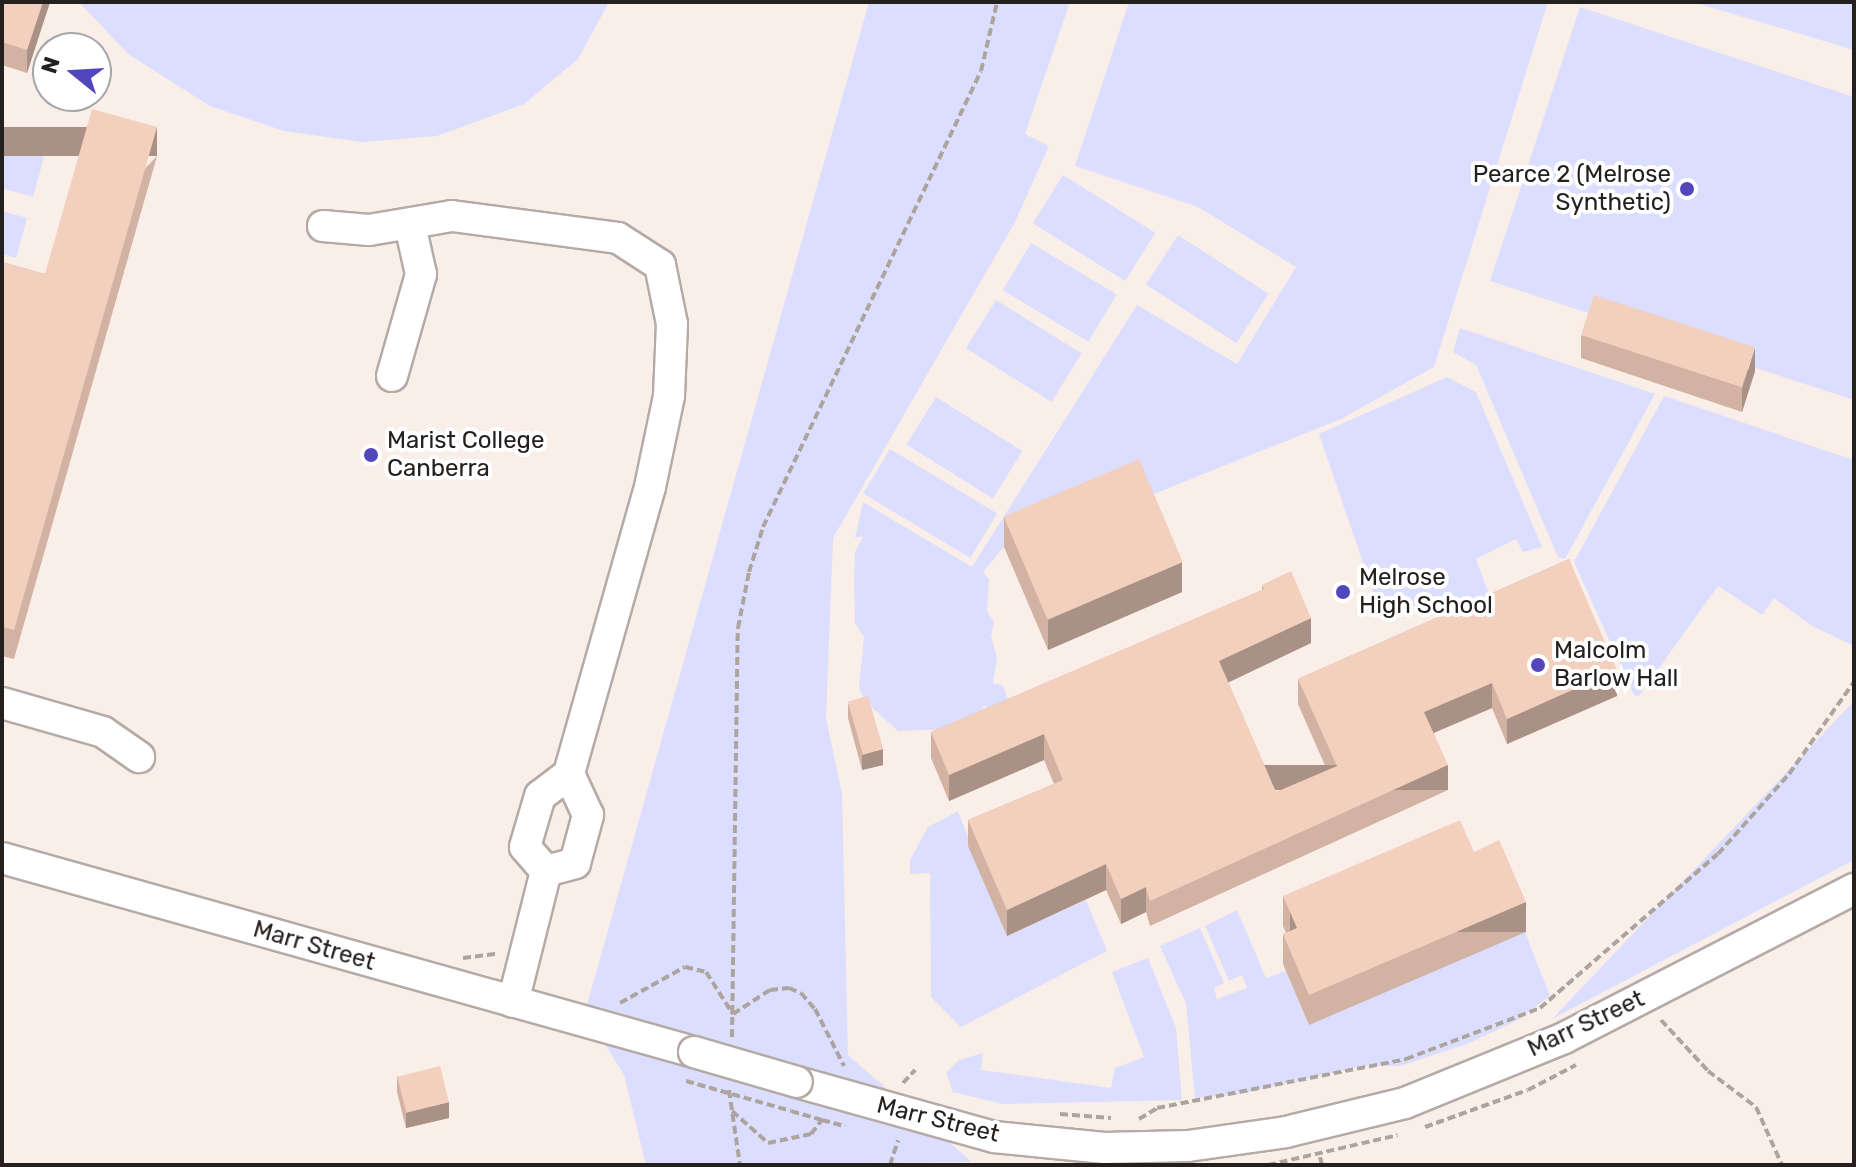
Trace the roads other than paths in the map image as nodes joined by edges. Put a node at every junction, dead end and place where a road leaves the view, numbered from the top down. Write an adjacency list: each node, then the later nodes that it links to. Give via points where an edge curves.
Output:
1 (410, 225): 2 (street, via 369,230); 3 (street, via 421,274); 6 (street, via 452,216 618,238 660,265 672,324 669,396 650,487)
2 (323, 226)
3 (392, 376)
4 (2, 703): 5 (street, via 103,732)
5 (139, 757)
6 (569, 774): 8 (street, via 540,796 525,847); 8 (street, via 588,815 575,863)
7 (2, 858): 10 (street, Marr Street)
8 (546, 871): 10 (street)
9 (1854, 889): 10 (street, Marr Street, bridge, via 1564,1038 1405,1103 1286,1132 1188,1146 1104,1148 994,1137 794,1097 690,1067)
10 (513, 1002)

